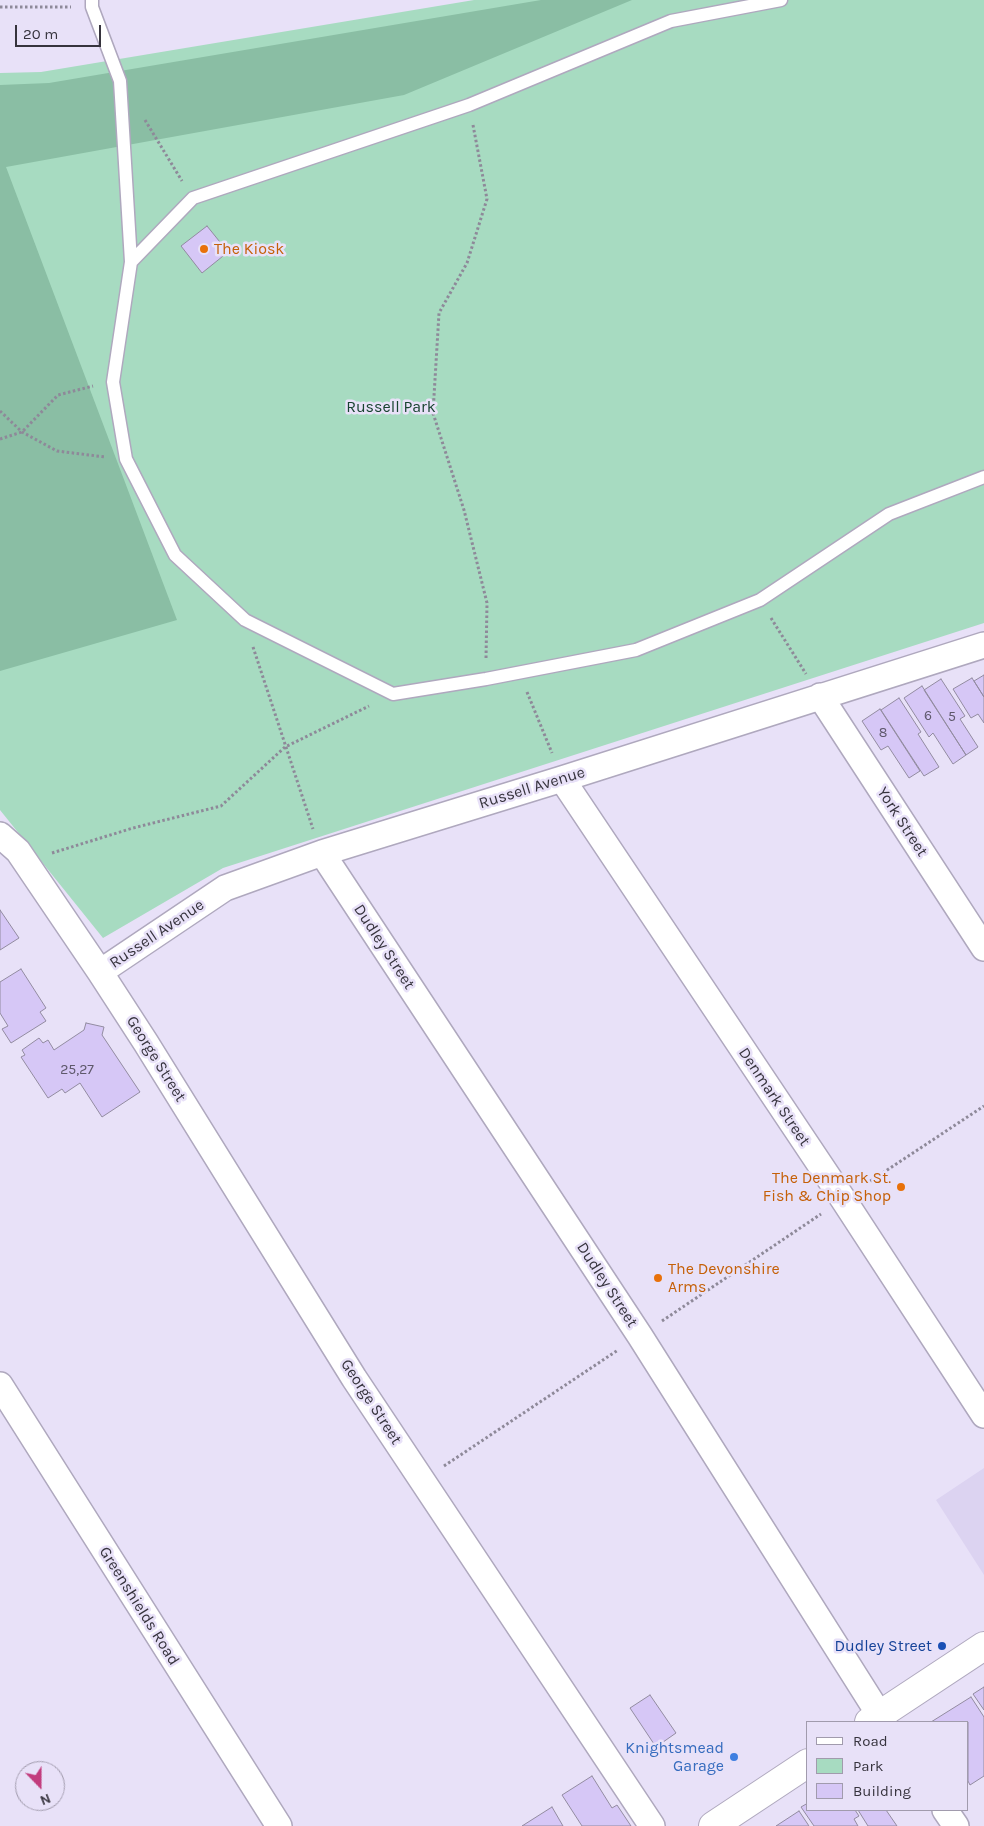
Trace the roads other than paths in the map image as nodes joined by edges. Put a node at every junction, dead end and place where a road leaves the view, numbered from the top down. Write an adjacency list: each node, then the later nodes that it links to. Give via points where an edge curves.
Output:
1 (781, 0): 3 (lane, via 671,22 470,105 193,198)
2 (92, 3): 3 (lane, via 120,81)
3 (131, 262): 4 (lane, via 113,382 126,459 175,555 244,620 393,694 636,650 760,600 889,514)
4 (984, 477)
5 (984, 645): 6 (street, Russell Avenue)
6 (820, 696): 7 (street, Russell Avenue); 10 (street, York Street)
7 (562, 779): 9 (street, Russell Avenue); 13 (street, Denmark Street)
8 (0, 835): 11 (street, George Street, via 25,861)
9 (322, 852): 11 (street, Russell Avenue, via 224,888); 15 (street, Dudley Street, via 640,1336)
10 (984, 948)
11 (100, 972): 19 (street, George Street, via 354,1378)
12 (0, 1385): 18 (street, Greenshields Road)
13 (984, 1415)
14 (984, 1646): 15 (street)
15 (877, 1720)
16 (806, 1764): 20 (street)
17 (946, 1811): 21 (street)
18 (279, 1826)
19 (652, 1826)
20 (712, 1826)
21 (956, 1826)

